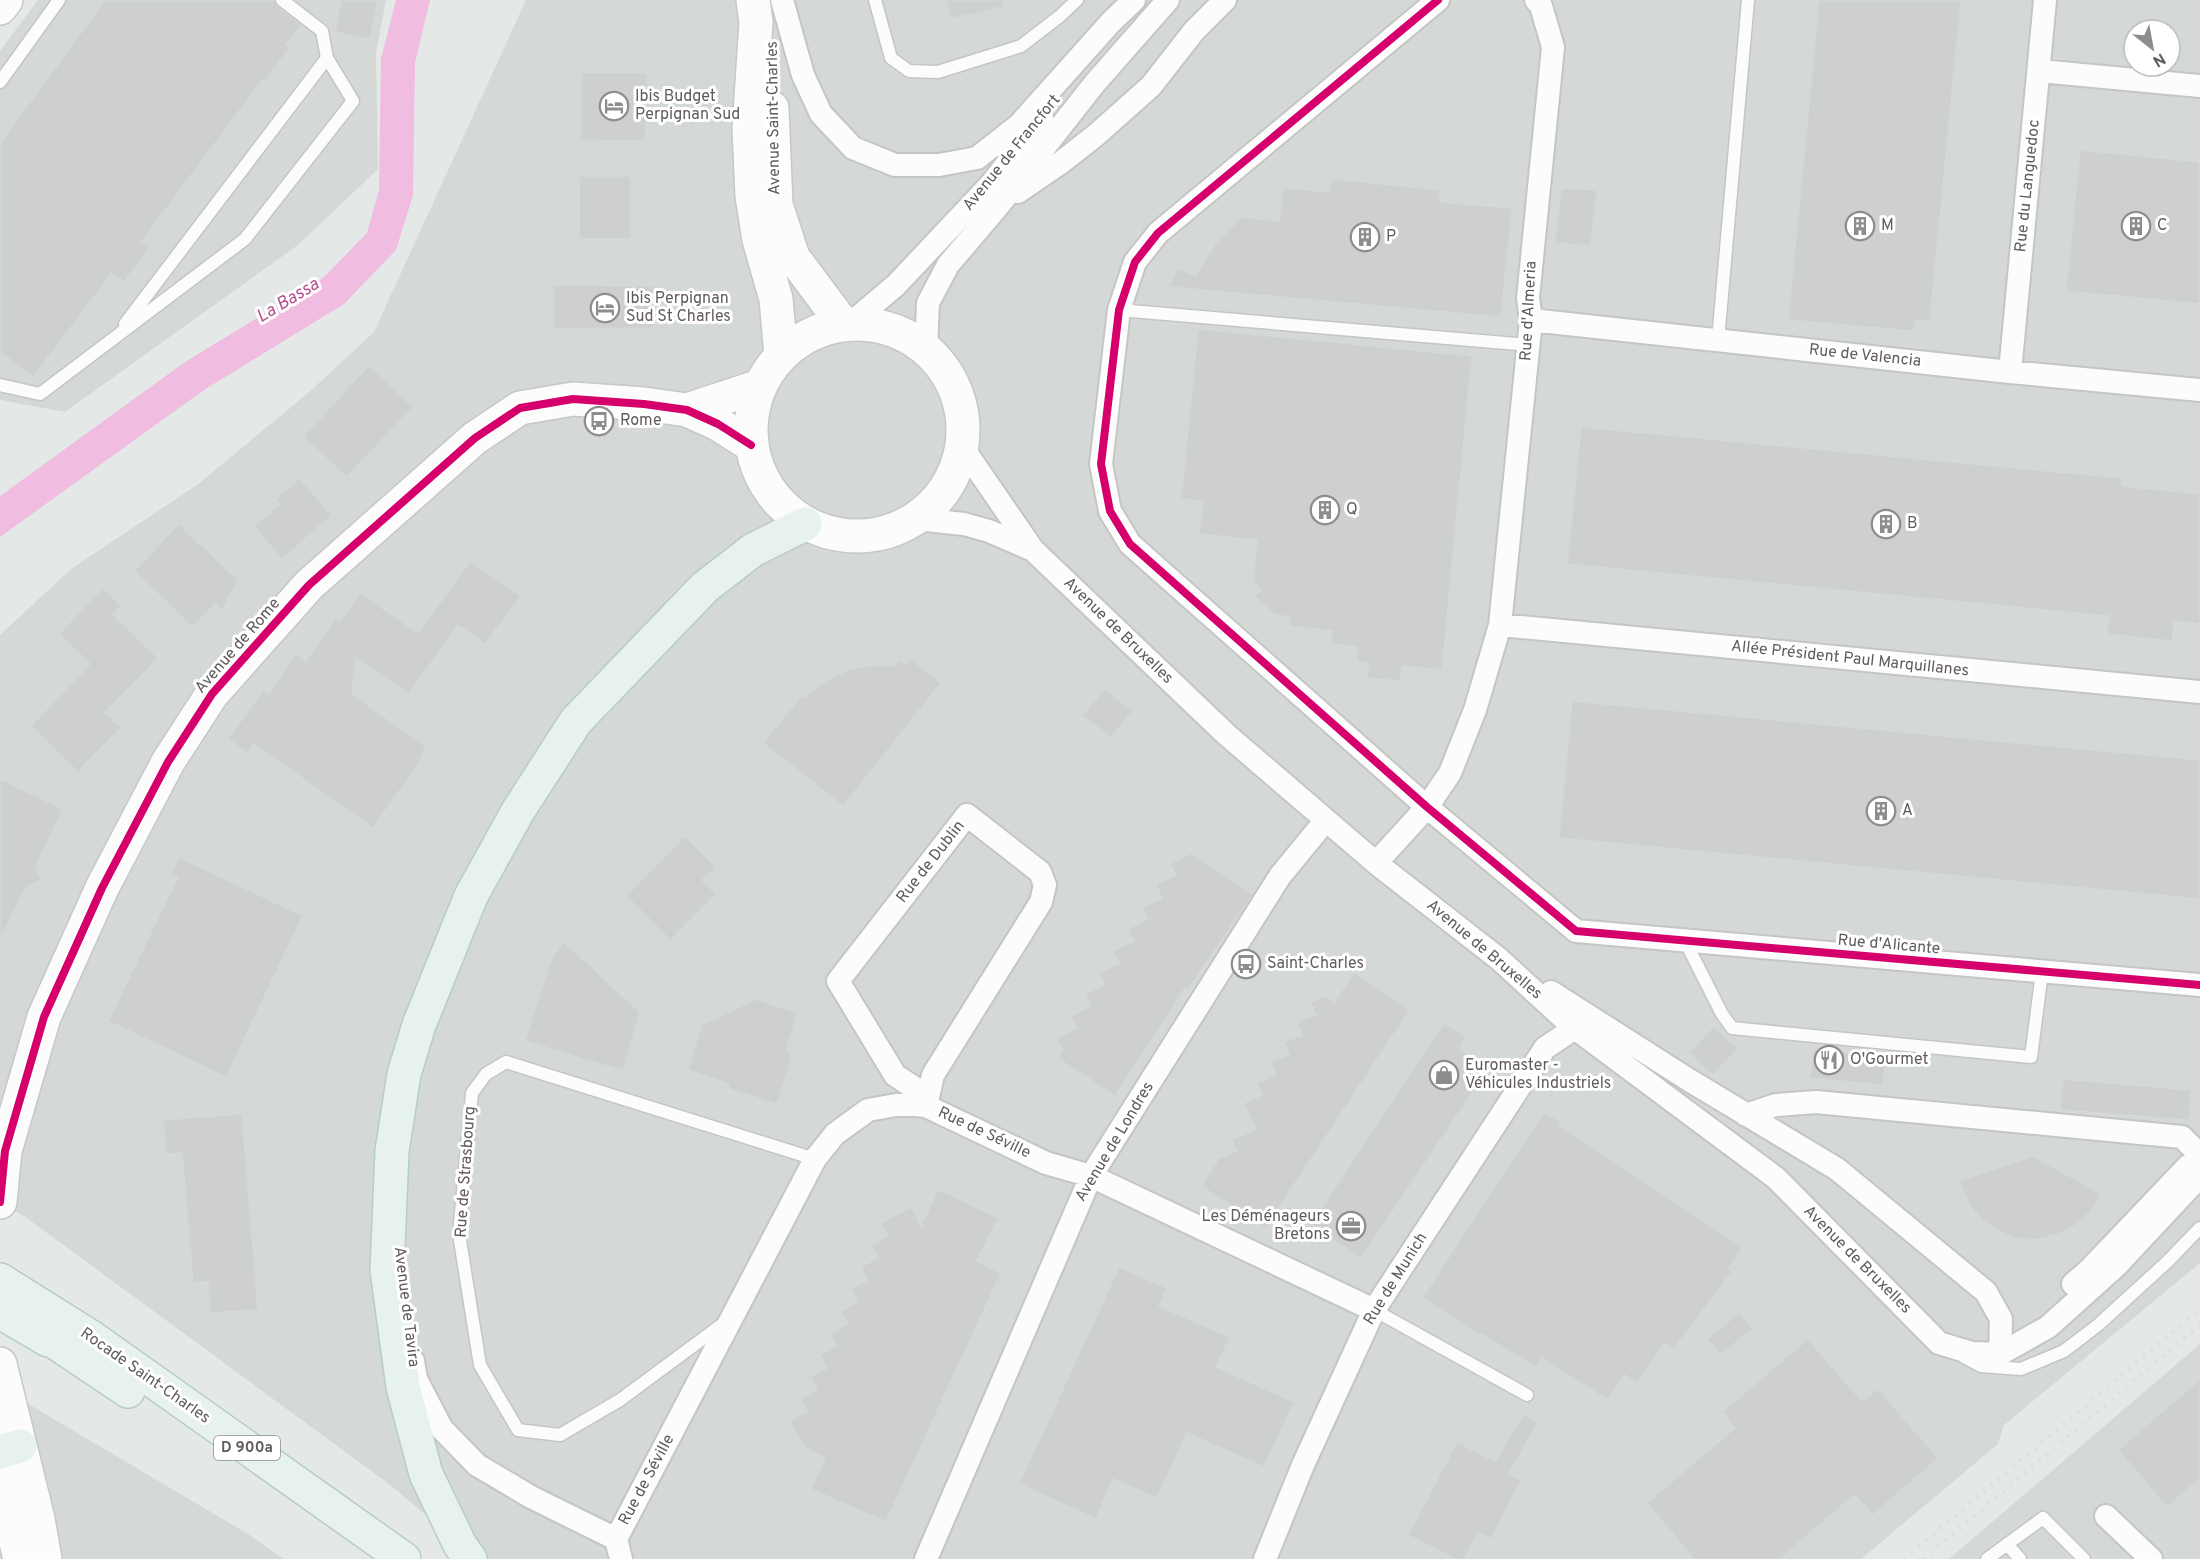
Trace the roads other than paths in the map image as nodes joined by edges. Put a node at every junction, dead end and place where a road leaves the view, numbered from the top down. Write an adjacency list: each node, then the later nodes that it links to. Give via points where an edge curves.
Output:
1 (6, 0): 17 (street)
2 (59, 0): 20 (lane)
3 (282, 0): 18 (lane, via 322,31)
4 (753, 0): 30 (street, Avenue Saint-Charles, via 756,22 749,128 752,196 759,240 776,299)
5 (769, 0): 25 (street, Avenue Saint-Charles, via 776,205 793,257)
6 (782, 0): 9 (street, via 803,75 821,114 853,148 894,165 939,165 977,158 1020,125)
7 (875, 0): 8 (lane, via 891,58 909,71 938,72 1021,46)
8 (1077, 0)
9 (1134, 0)
10 (1142, 0): 25 (street, Avenue de Francfort, via 1079,70 993,182 897,285)
11 (1168, 0): 22 (street, Avenue de Francfort, via 1095,83)
12 (1225, 0): 22 (street, via 1194,31 1151,86 1059,164)
13 (1438, 0): 23 (street, via 1158,233 1135,262)
14 (1536, 0): 24 (street, Rue d'Almeria, via 1553,47 1528,298)
15 (1748, 0): 27 (lane)
16 (2045, 0): 19 (street, Rue du Languedoc)
17 (0, 8)
18 (327, 58): 26 (lane); 26 (lane, via 353,101 245,239)
19 (2040, 71): 21 (street); 31 (street, Rue du Languedoc)
20 (0, 82)
21 (2200, 86)
22 (999, 205): 29 (street, Avenue de Francfort, via 948,265 928,303)
23 (1119, 310): 28 (lane); 43 (street, via 1101,464 1110,511 1130,544)
24 (1531, 320): 27 (street, Rue de Valencia); 28 (street, Rue d'Almeria)
25 (846, 324): 29 (street, via 890,329); 30 (street, via 809,335)
26 (114, 338): 32 (lane, via 40,394)
27 (1718, 340): 31 (street, Rue de Valencia)
28 (1528, 345): 41 (street, Rue d'Almeria)
29 (926, 349): 37 (street, via 945,369 958,393 964,420)
30 (781, 356): 33 (street)
31 (2010, 372): 34 (street, Rue de Valencia)
32 (0, 385)
33 (759, 386): 35 (street, Avenue de Rome); 36 (street, via 751,415)
34 (2200, 390)
35 (687, 410): 36 (street, Avenue de Rome); 59 (street, Avenue de Rome, via 573,399 520,408 475,438 309,585 212,694 168,762 102,888 44,1017 5,1150)
36 (751, 445): 39 (street, via 760,477 779,504)
37 (963, 448): 38 (street, via 954,475 938,500); 40 (street, Avenue de Bruxelles)
38 (917, 519): 39 (street, via 890,532 861,537 832,535); 40 (street, Avenue de Bruxelles, via 981,528)
39 (805, 524): 53 (main road, via 753,550 705,587 576,721 518,811 471,896 404,1074)
40 (1033, 550): 44 (street, Avenue de Bruxelles, via 1227,735)
41 (1500, 625): 42 (street, Allée Président Paul Marquillanes); 43 (street, Rue d'Almeria, via 1475,710 1450,773)
42 (2200, 692)
43 (1427, 807): 45 (street, Rue d'Almeria); 46 (street, Rue d'Alicante, via 1576,931)
44 (1326, 820): 45 (street, Avenue de Bruxelles); 56 (street, Avenue de Londres, via 1280,876)
45 (1376, 863): 47 (street, Avenue de Bruxelles)
46 (1685, 940): 48 (street, Rue d'Alicante); 48 (lane, via 1732,1028 2031,1057)
47 (1499, 959): 50 (street, Avenue de Bruxelles); 52 (street)
48 (2042, 972): 49 (street, Rue d'Alicante)
49 (2200, 985)
50 (1572, 1026): 63 (street, Rue de Munich, via 1545,1048); 66 (street, Avenue de Bruxelles, via 1776,1178)
51 (927, 1101): 51 (street, Rue de Dublin, via 895,1075 837,981 967,815 1040,872 1044,885 1041,902 933,1075); 55 (street, Rue de Séville, via 868,1110 835,1134); 56 (street, Rue de Séville, via 1046,1163)
52 (1746, 1115): 54 (street, via 1776,1105 1816,1102 2182,1137); 68 (street, via 1837,1169 1986,1292 2001,1319)
53 (392, 1151): 75 (street, Avenue de Tavira, via 400,1280 416,1379 442,1429 477,1465); 80 (main road, via 387,1270 403,1387 426,1474)
54 (2200, 1154): 68 (street, via 2089,1270 2032,1319)
55 (815, 1159): 65 (street, Rue de Séville); 65 (lane, Rue de Strasbourg, via 506,1062 486,1074 472,1092 459,1234 480,1365 518,1430 560,1435 620,1400)
56 (1091, 1176): 63 (street, Rue de Séville); 81 (street, Avenue de Londres)
57 (2200, 1176): 68 (street, via 2108,1273 2048,1327)
58 (2200, 1198): 68 (street, via 2086,1314 2045,1342)
59 (0, 1202)
60 (2200, 1228): 66 (lane, via 2167,1262 2064,1351 2021,1369 1981,1366)
61 (0, 1280): 67 (main road, Rocade Saint-Charles / D 900a)
62 (0, 1305): 67 (main road, Rocade Saint-Charles / D 900a)
63 (1374, 1310): 70 (lane); 82 (street, Rue de Munich)
64 (0, 1312): 67 (main road)
65 (732, 1317): 75 (street, Rue de Séville)
66 (1939, 1343): 68 (street, via 1972,1353)
67 (87, 1349): 78 (main road, Rocade Saint-Charles / D 900a, via 212,1448); 79 (main road, Rocade Saint-Charles / D 900a)
68 (2000, 1354)
69 (0, 1364): 71 (street)
70 (1527, 1395)
71 (10, 1449): 77 (street)
72 (0, 1476): 76 (street)
73 (2106, 1516): 86 (street)
74 (2007, 1544): 83 (lane); 84 (lane); 85 (lane, via 2043,1518)
75 (618, 1549)
76 (20, 1559)
77 (45, 1559)
78 (365, 1559)
79 (404, 1559)
80 (470, 1559)
81 (926, 1559)
82 (1265, 1559)
83 (1986, 1559)
84 (2020, 1559)
85 (2084, 1559)
86 (2151, 1559)

